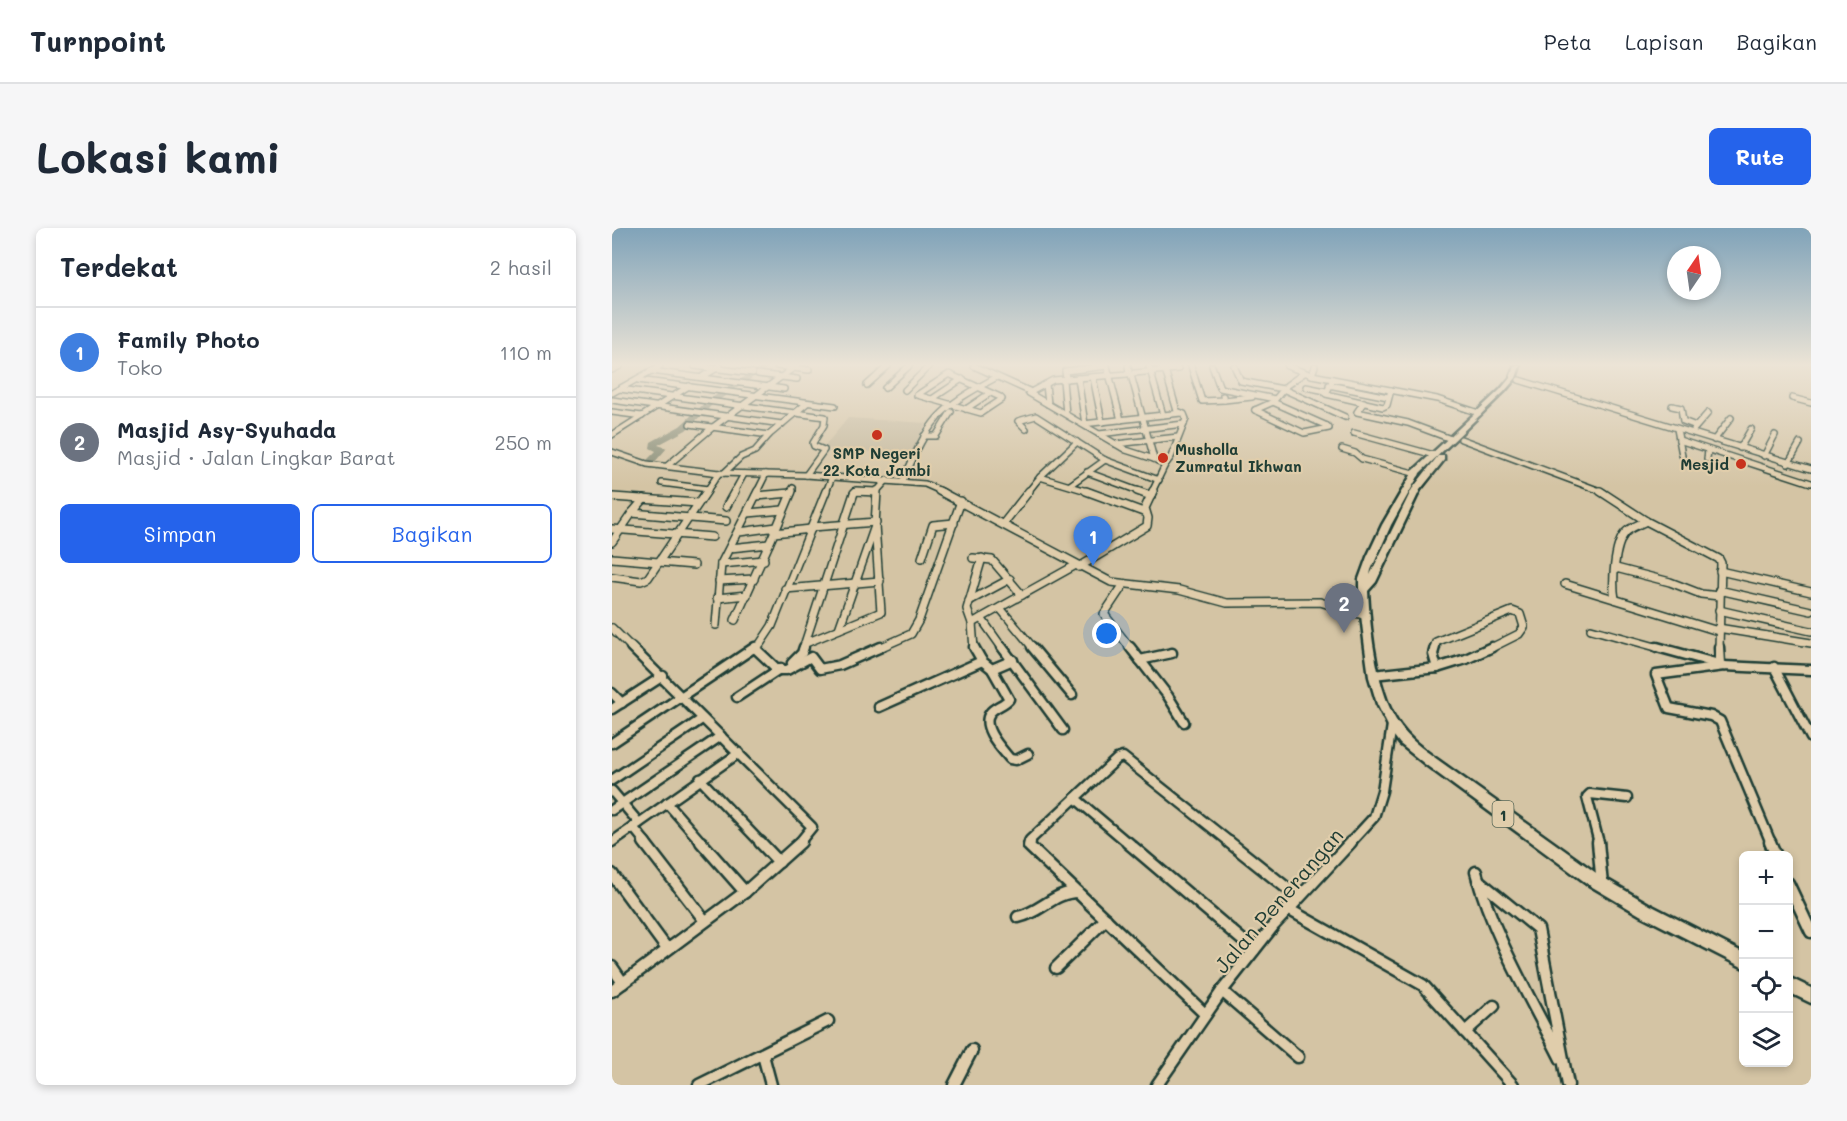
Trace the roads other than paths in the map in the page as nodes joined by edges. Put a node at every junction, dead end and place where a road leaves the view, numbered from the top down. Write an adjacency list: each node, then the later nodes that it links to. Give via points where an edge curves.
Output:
1 (657, 406): 33 (street); 34 (street)
2 (742, 406): 28 (street); 34 (street)
3 (803, 406): 28 (street)
4 (950, 406): 26 (street)
5 (955, 406): 25 (street)
6 (971, 406): 25 (street)
7 (993, 406): 25 (street, via 983,413)
8 (1052, 406): 31 (street)
9 (1066, 406): 31 (street)
10 (1082, 406): 43 (street)
11 (1098, 406): 40 (street)
12 (1117, 406): 38 (street)
13 (1139, 406): 35 (street)
14 (1160, 406): 32 (street)
15 (1175, 406): 29 (street)
16 (1261, 406): 17 (street, via 1254,409 1304,433 1329,428)
17 (1286, 406)
18 (1321, 406): 36 (street)
19 (1361, 406): 61 (street, via 1357,412 1408,423)
20 (1449, 406): 39 (street)
21 (1488, 406): 39 (highway, 1)
22 (1490, 406): 39 (highway, 1)
23 (1603, 406): 51 (street)
24 (1672, 406): 47 (street, via 1681,408 1683,421)
25 (966, 409)
26 (944, 410): 59 (street); 59 (street, via 953,413 936,436)
27 (612, 412): 33 (street)
28 (795, 413): 42 (street); 88 (street, via 826,418 813,443 824,450)
29 (1182, 413): 32 (street); 44 (street)
30 (1708, 413): 47 (street)
31 (1066, 414): 43 (street)
32 (1163, 415): 35 (street)
33 (642, 416): 46 (street)
34 (728, 417): 42 (street); 48 (street)
35 (1142, 417): 38 (street); 49 (street)
36 (1345, 417)
37 (1731, 418): 64 (street)
38 (1120, 420): 40 (street)
39 (1475, 420): 61 (highway, 1); 62 (highway, 1)
40 (1102, 422): 43 (street)
41 (690, 424): 48 (street)
42 (782, 424): 57 (street)
43 (1084, 424): 55 (street)
44 (1184, 424): 49 (street); 60 (street)
45 (615, 425): 46 (street)
46 (625, 426): 56 (street)
47 (1696, 426): 54 (street)
48 (713, 427): 57 (street); 81 (street)
49 (1145, 428): 55 (street); 65 (street)
50 (1026, 429): 66 (street, via 1018,422 1035,416)
51 (1677, 429): 54 (street); 63 (street)
52 (1751, 429): 69 (street)
53 (1354, 433): 73 (street)
54 (1691, 433): 64 (street)
55 (1099, 434): 68 (street)
56 (612, 435)
57 (769, 435): 84 (street, via 755,451)
58 (1775, 435): 75 (street)
59 (924, 436): 93 (street)
60 (1178, 437): 65 (street); 80 (street)
61 (1451, 439): 73 (highway, 1)
62 (1461, 439): 112 (street, via 1597,490); 147 (highway, 1, via 1420,481)
63 (1679, 440): 71 (street); 74 (street)
64 (1714, 440): 69 (street)
65 (1148, 441): 68 (street); 76 (street)
66 (1077, 442): 78 (street); 90 (street)
67 (1800, 443): 79 (street)
68 (1116, 444): 76 (street)
69 (1740, 448): 75 (street)
70 (1342, 449): 87 (street, via 1362,459)
71 (1708, 450): 77 (street); 94 (street)
72 (612, 452): 81 (street, via 649,465)
73 (1434, 455): 87 (highway, 1)
74 (1682, 455)
75 (1764, 456): 79 (street)
76 (1154, 459): 80 (street)
77 (1707, 459)
78 (1105, 460): 83 (street); 92 (street)
79 (1788, 464): 82 (street)
80 (1165, 465): 92 (street)
81 (667, 466): 84 (street)
82 (1810, 469): 94 (street)
83 (1087, 472): 96 (street); 100 (street)
84 (721, 473): 85 (street); 97 (street)
85 (744, 474): 86 (street); 105 (street)
86 (766, 474): 88 (street); 99 (street)
87 (1417, 474): 147 (highway, 1, via 1370,563)
88 (806, 475): 89 (street)
89 (832, 477): 91 (street); 117 (street)
90 (1040, 477): 96 (street); 115 (street)
91 (887, 480): 93 (street); 98 (street)
92 (1159, 480): 100 (street)
93 (903, 481): 103 (street, via 929,485)
94 (1808, 482)
95 (662, 483): 97 (street)
96 (1070, 485): 109 (street)
97 (708, 489): 104 (street)
98 (876, 492): 114 (street); 116 (street, via 855,492)
99 (756, 496): 106 (street, via 792,491); 108 (street)
100 (1151, 496): 109 (street, via 1144,508)
101 (613, 497): 102 (street)
102 (644, 499): 104 (street); 107 (street)
103 (961, 501): 113 (street); 115 (street)
104 (698, 503): 110 (street)
105 (726, 507)
106 (783, 510): 108 (street); 120 (street, via 776,528)
107 (632, 513): 110 (street); 119 (street)
108 (748, 513): 120 (street)
109 (1146, 513): 134 (street, via 1145,528)
110 (688, 519): 111 (street); 121 (street)
111 (726, 521)
112 (1646, 522): 135 (street, via 1624,535); 136 (street, via 1717,558)
113 (954, 523): 127 (street, via 933,525); 181 (street, via 911,634 835,666 820,669 810,657 787,670)
114 (875, 524): 116 (street); 140 (street); 142 (street)
115 (1003, 524): 134 (street)
116 (842, 525): 117 (street); 145 (street)
117 (812, 528): 124 (street, via 776,532); 146 (street)
118 (612, 529): 119 (street)
119 (620, 530): 121 (street); 123 (street)
120 (740, 532): 125 (street)
121 (677, 535): 122 (street); 131 (street)
122 (712, 537)
123 (612, 542)
124 (769, 544): 125 (street); 130 (street)
125 (730, 548): 132 (street)
126 (612, 558): 131 (street)
127 (922, 558)
128 (973, 558): 129 (street)
129 (982, 558): 139 (street, via 992,560); 154 (street)
130 (764, 560): 132 (street); 138 (street)
131 (657, 563): 133 (street); 137 (street, via 645,580)
132 (721, 564): 141 (street)
133 (694, 565)
134 (1077, 566): 143 (street); 150 (street)
135 (1616, 568): 149 (street, via 1701,594); 153 (street)
136 (1720, 571): 148 (street); 149 (street)
137 (612, 577)
138 (754, 579): 141 (street); 151 (street)
139 (1010, 579): 150 (street); 154 (street)
140 (880, 580): 142 (street); 165 (street, via 881,612)
141 (719, 581): 152 (street)
142 (854, 583): 145 (street); 165 (street)
143 (1124, 584): 158 (street, via 1179,590 1232,603 1320,602); 175 (street, via 1104,614)
144 (1565, 584): 153 (street)
145 (823, 587): 146 (street); 170 (street)
146 (785, 589): 172 (street, via 770,629)
147 (1365, 589): 158 (highway, 1)
148 (1811, 592)
149 (1719, 593): 156 (street); 157 (street)
150 (1022, 595): 155 (street)
151 (747, 596): 152 (street); 160 (street)
152 (717, 598): 162 (street)
153 (1615, 599): 167 (street)
154 (969, 602): 161 (street, via 966,611)
155 (1000, 608): 159 (street); 186 (street)
156 (1719, 610): 163 (street); 167 (street)
157 (1811, 611)
158 (1366, 616): 183 (highway, 1)
159 (981, 618): 161 (street); 174 (street)
160 (735, 620)
161 (972, 623): 176 (street, via 973,646)
162 (716, 625)
163 (1789, 626): 168 (street); 169 (street)
164 (612, 628): 184 (street)
165 (839, 629): 170 (street)
166 (1591, 629): 177 (street)
167 (1718, 630): 169 (street); 177 (street)
168 (1811, 631)
169 (1790, 640): 171 (street)
170 (806, 642): 181 (street, via 798,658)
171 (1811, 643)
172 (756, 649): 181 (street); 187 (street)
173 (1172, 652): 175 (street)
174 (1013, 660): 180 (street); 195 (street)
175 (1140, 660): 193 (street)
176 (982, 661): 180 (street); 190 (street)
177 (1723, 665): 178 (street); 211 (street, via 1656,676 1669,708 1720,721)
178 (1774, 667): 182 (street); 197 (street)
179 (1437, 668): 179 (street, via 1433,654 1436,642 1512,611 1520,614 1524,627 1519,634); 183 (street)
180 (992, 669): 200 (street, via 1009,699 989,715 989,729 1010,759)
181 (778, 670): 188 (street)
182 (1811, 670)
183 (1373, 675): 194 (highway, 1)
184 (663, 676): 187 (street); 189 (street)
185 (612, 693): 189 (street)
186 (1072, 695)
187 (680, 696): 192 (street); 198 (street)
188 (737, 697)
189 (622, 703): 191 (street)
190 (879, 707)
191 (612, 709)
192 (702, 719): 196 (street); 202 (street)
193 (1184, 722)
194 (1392, 725): 214 (highway, 1, via 1430,761); 218 (street, Jalan Penerangan, via 1374,817)
195 (1063, 730)
196 (722, 736): 199 (street); 206 (street)
197 (1811, 738)
198 (612, 743)
199 (739, 753): 201 (street); 212 (street, via 811,825 807,836)
200 (1028, 754)
201 (700, 779): 207 (street); 212 (street)
202 (612, 780)
203 (612, 791): 206 (street)
204 (1075, 798): 216 (street, via 1028,844); 218 (street, via 1123,757); 225 (street)
205 (1627, 798): 214 (street, via 1588,796 1599,844)
206 (622, 803): 208 (street); 209 (street)
207 (667, 803): 209 (street); 215 (street)
208 (612, 810)
209 (636, 825): 210 (street); 222 (street)
210 (612, 842)
211 (1774, 851)
212 (779, 862): 215 (street)
213 (612, 873): 224 (street)
214 (1602, 885): 226 (highway, 1)
215 (745, 892): 222 (street)
216 (1077, 892): 220 (street, via 1067,891 1029,915); 221 (street)
217 (1793, 894): 223 (street)
218 (1298, 897): 219 (street, Jalan Penerangan)
219 (1288, 909): 225 (street, Jalan Penerangan); 237 (street, via 1410,976)
220 (1018, 917)
221 (1106, 919): 228 (street); 235 (street)
222 (705, 921): 224 (street)
223 (1811, 932)
224 (667, 949): 229 (street)
225 (1254, 950): 232 (street, Jalan Penerangan)
226 (1739, 959)
227 (612, 967): 229 (street)
228 (1056, 968)
229 (623, 983): 231 (street)
230 (1793, 987): 233 (highway)
231 (612, 991)
232 (1222, 991): 235 (street, Jalan Penerangan); 240 (street)
233 (1811, 996)
234 (1494, 1006): 237 (street)
235 (1205, 1014): 242 (street, Jalan Penerangan)
236 (828, 1022): 239 (street)
237 (1465, 1032): 246 (street)
238 (972, 1050): 245 (street)
239 (763, 1055): 243 (street); 244 (street)
240 (1298, 1057)
241 (1564, 1063): 241 (street, via 1538,929 1477,876 1502,940); 247 (street)
242 (1159, 1084)
243 (699, 1085)
244 (771, 1085)
245 (954, 1085)
246 (1513, 1085)
247 (1568, 1085)

